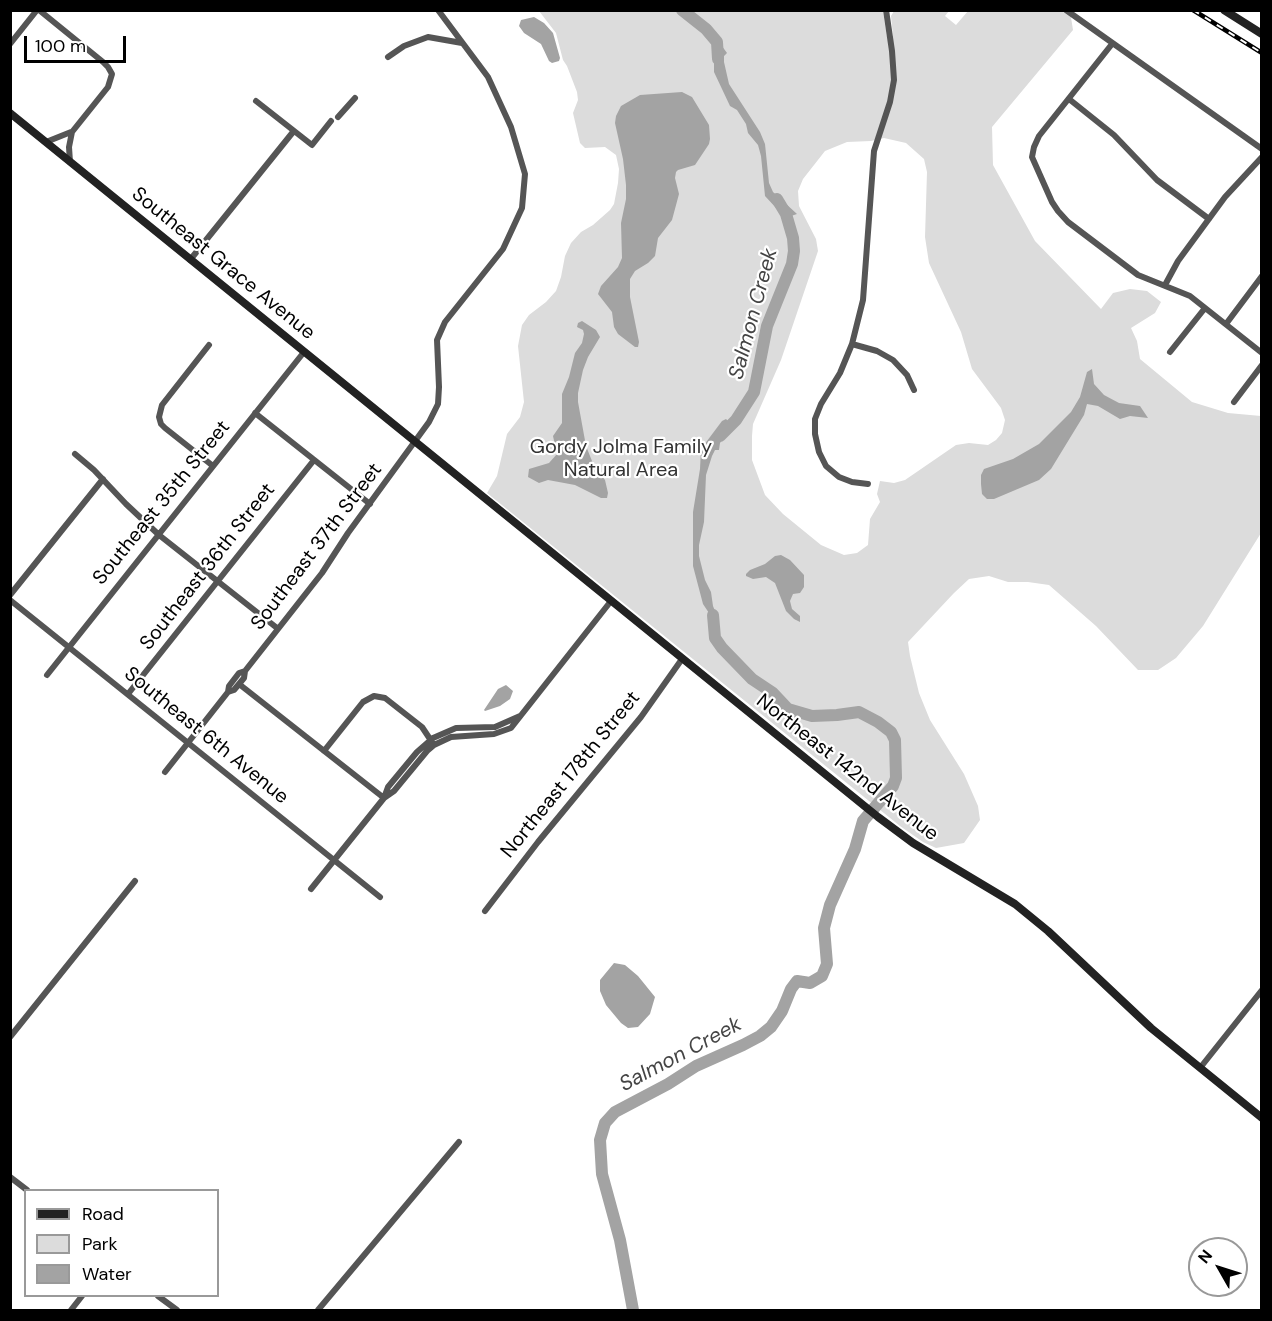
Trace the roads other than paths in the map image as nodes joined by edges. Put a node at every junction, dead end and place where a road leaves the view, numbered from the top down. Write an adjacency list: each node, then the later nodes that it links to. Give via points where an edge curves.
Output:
1 (38, 10): 8 (street); 17 (street, via 103,62 112,74 108,87)
2 (438, 10): 7 (street, Southeast 37th Street)
3 (886, 10): 29 (street, via 894,80 874,151 863,300)
4 (1066, 10): 9 (street)
5 (1224, 10): 6 (street)
6 (1262, 34)
7 (463, 43): 10 (street, via 428,37); 38 (street, Southeast 37th Street, via 488,77 511,127 525,174 522,208 503,249 445,322 437,340 438,404)
8 (10, 44)
9 (1112, 44): 12 (street); 20 (street)
10 (388, 57)
11 (355, 98): 15 (street)
12 (1069, 99): 23 (street, via 1114,135 1157,180); 26 (street, via 1040,136 1032,157 1052,202 1068,222 1138,275)
13 (256, 101): 18 (street)
14 (10, 113): 19 (street, Southeast Grace Avenue)
15 (338, 117)
16 (332, 121): 18 (street, via 312,145)
17 (72, 132): 19 (street); 22 (street)
18 (293, 132): 24 (street)
19 (46, 142): 22 (street, Southeast Grace Avenue)
20 (1262, 149)
21 (1262, 157): 23 (street)
22 (70, 162): 24 (street, Southeast Grace Avenue)
23 (1209, 219): 26 (street)
24 (190, 260): 31 (street, Southeast Grace Avenue)
25 (1262, 276): 28 (street)
26 (1165, 285): 27 (street)
27 (1205, 308): 28 (street); 32 (street)
28 (1226, 324): 33 (street)
29 (852, 344): 35 (street, via 893,360); 43 (street, via 821,404 815,434 826,466 839,477)
30 (209, 345): 41 (street, via 162,405 159,417 165,428)
31 (304, 352): 37 (street, Southeast 35th Street); 38 (street, Southeast Grace Avenue)
32 (1170, 352)
33 (1262, 353)
34 (1262, 365): 36 (street)
35 (914, 390)
36 (1234, 402)
37 (255, 413): 40 (street); 41 (street, Southeast 35th Street)
38 (414, 441): 44 (street, Southeast 37th Street); 48 (street, Northeast 142nd Avenue)
39 (75, 454): 42 (street)
40 (314, 460): 44 (street); 46 (street, Southeast 36th Street)
41 (213, 466): 45 (street, Southeast 35th Street)
42 (102, 478): 45 (street); 47 (street)
43 (868, 484)
44 (370, 504): 49 (street, Southeast 37th Street)
45 (159, 534): 46 (street); 50 (street, Southeast 35th Street)
46 (218, 581): 49 (street); 56 (street, Southeast 36th Street)
47 (10, 598): 50 (street, Southeast 6th Avenue)
48 (611, 601): 51 (street, Northeast 142nd Avenue); 58 (street, via 520,716 495,727 449,730)
49 (277, 628): 52 (street, Southeast 37th Street)
50 (69, 647): 53 (street, Southeast 35th Street); 56 (street, Southeast 6th Avenue)
51 (682, 659): 66 (street, Northeast 178th Street, via 641,717); 69 (street, Northeast 142nd Avenue, via 913,843 1015,904)
52 (245, 671): 54 (street, Southeast 37th Street); 55 (street, Southeast 37th Street, via 239,673)
53 (47, 675)
54 (239, 684): 55 (street, Southeast 37th Street); 59 (street)
55 (228, 692): 57 (street, Southeast 37th Street)
56 (128, 694): 57 (street, Southeast 6th Avenue)
57 (188, 742): 60 (street, Southeast 37th Street); 62 (street, Southeast 6th Avenue)
58 (433, 742): 59 (street, via 422,727 385,698 374,696 363,702); 61 (street, via 421,748 388,787)
59 (324, 751): 61 (street)
60 (165, 772)
61 (384, 798): 62 (street)
62 (334, 860): 64 (street); 65 (street, Southeast 6th Avenue)
63 (135, 881): 68 (street)
64 (311, 889)
65 (380, 897)
66 (484, 911)
67 (1262, 990): 69 (street)
68 (10, 1037)
69 (1200, 1068): 70 (street, Northeast 142nd Avenue)
70 (1262, 1118)
71 (459, 1142): 78 (street)
72 (10, 1178): 73 (street)
73 (24, 1189)
74 (81, 1297): 76 (street)
75 (159, 1297): 77 (street)
76 (70, 1311)
77 (177, 1311)
78 (318, 1311)

